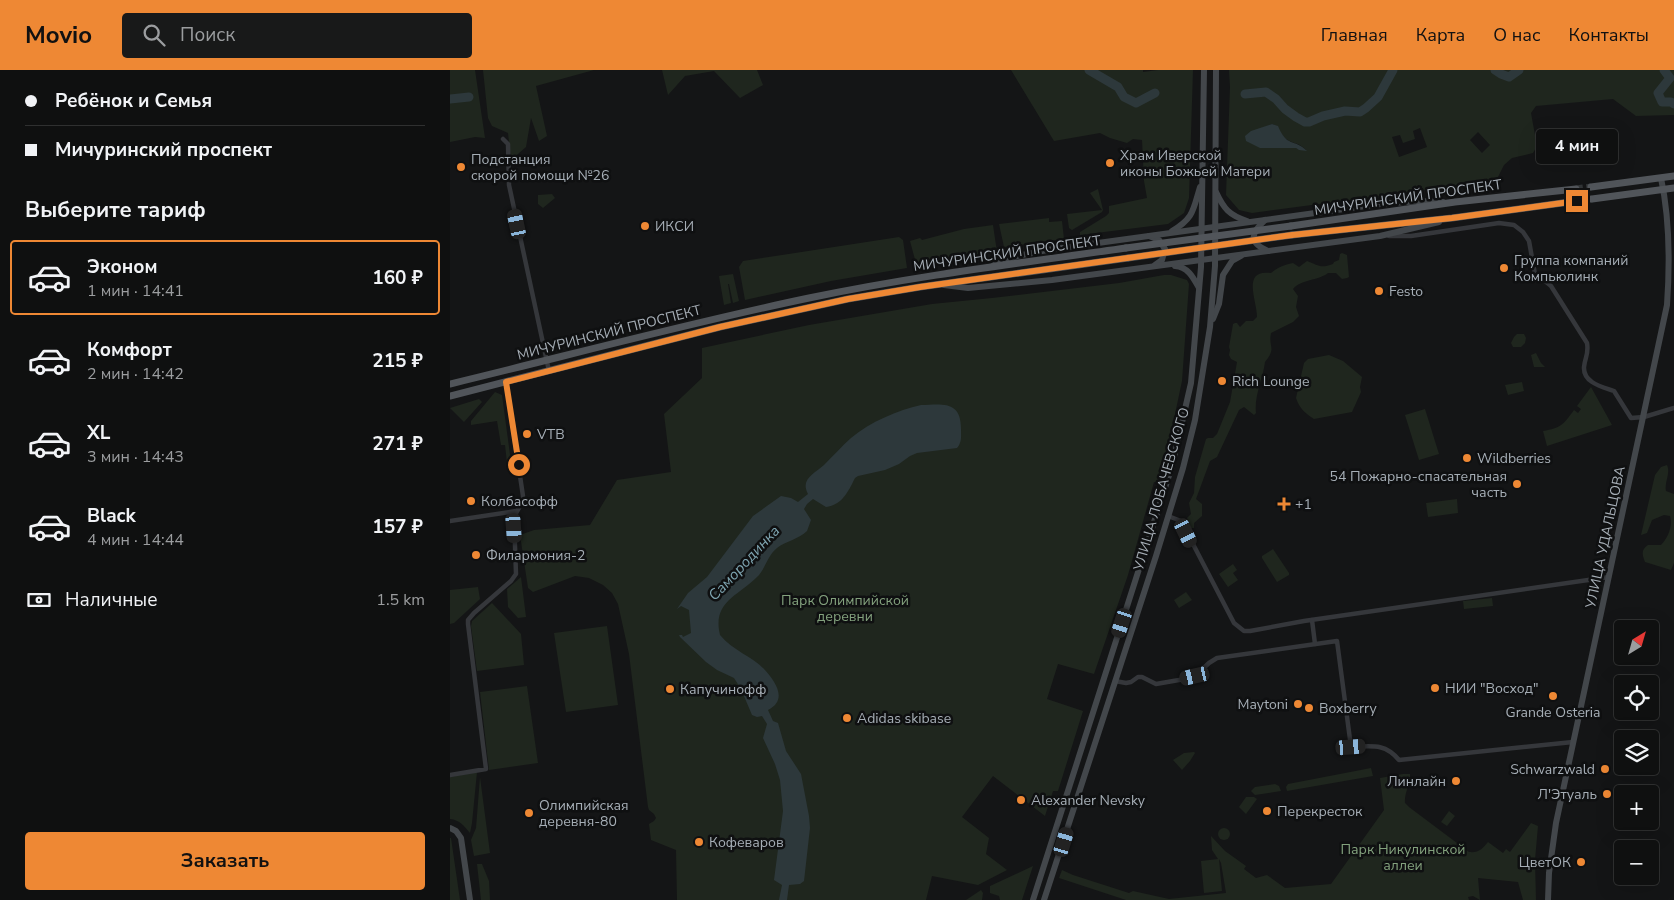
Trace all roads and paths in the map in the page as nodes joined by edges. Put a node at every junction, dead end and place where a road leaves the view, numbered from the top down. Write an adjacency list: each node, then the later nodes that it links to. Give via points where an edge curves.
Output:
1 (1204, 70): 5 (main road, УЛИЦА ЛОБАЧЕВСКОГО)
2 (1216, 70): 8 (main road, УЛИЦА ЛОБАЧЕВСКОГО)
3 (503, 139): 33 (street, via 508,144 509,185)
4 (1674, 176): 6 (main road)
5 (1202, 178): 19 (main road, УЛИЦА ЛОБАЧЕВСКОГО); 20 (main road, via 1189,218)
6 (1661, 178): 7 (main road); 11 (main road, УЛИЦА УДАЛЬЦОВА)
7 (1591, 187)
8 (1215, 188): 17 (main road, via 1222,206); 18 (main road, УЛИЦА ЛОБАЧЕВСКОГО)
9 (1674, 188): 11 (main road)
10 (1576, 189): 14 (main road, МИЧУРИНСКИЙ ПРОСПЕКТ)
11 (1664, 190): 12 (main road); 39 (main road, УЛИЦА УДАЛЬЦОВА, via 1670,254 1667,305)
12 (1592, 199)
13 (1577, 201): 15 (main road, МИЧУРИНСКИЙ ПРОСПЕКТ)
14 (1455, 202): 16 (main road, via 1380,204); 29 (main road, МИЧУРИНСКИЙ ПРОСПЕКТ, bridge)
15 (1452, 218): 22 (main road); 30 (main road, МИЧУРИНСКИЙ ПРОСПЕКТ, bridge, via 1292,235)
16 (1266, 219): 17 (main road); 23 (main road, via 1253,237 1256,244)
17 (1251, 222): 18 (main road)
18 (1215, 226): 19 (main road); 25 (main road, УЛИЦА ЛОБАЧЕВСКОГО)
19 (1201, 228): 20 (main road); 26 (main road, УЛИЦА ЛОБАЧЕВСКОГО)
20 (1169, 232): 21 (main road)
21 (1148, 236): 28 (main road, via 1159,240 1165,250 1162,260); 29 (main road, via 1039,251)
22 (1380, 236): 23 (main road); 39 (street, via 1411,236 1499,223 1514,225 1529,241 1536,280 1551,286 1587,343 1589,352 1584,368 1589,380 1614,390 1631,418)
23 (1269, 251): 24 (main road)
24 (1242, 255): 25 (main road); 32 (main road, via 1232,261 1223,274 1219,304)
25 (1215, 258): 26 (main road); 32 (main road, УЛИЦА ЛОБАЧЕВСКОГО)
26 (1201, 260): 27 (main road); 31 (main road, УЛИЦА ЛОБАЧЕВСКОГО)
27 (1164, 266): 28 (main road); 31 (main road, via 1185,269)
28 (1152, 267): 30 (main road, via 968,288)
29 (986, 268): 33 (main road, МИЧУРИНСКИЙ ПРОСПЕКТ, via 814,297 701,321)
30 (941, 285): 34 (main road, МИЧУРИНСКИЙ ПРОСПЕКТ, via 848,299 756,319)
31 (1199, 288): 47 (main road, УЛИЦА ЛОБАЧЕВСКОГО, via 1191,383 1174,457)
32 (1210, 327): 41 (main road, УЛИЦА ЛОБАЧЕВСКОГО, via 1195,420)
33 (547, 360): 34 (street); 36 (main road, МИЧУРИНСКИЙ ПРОСПЕКТ)
34 (549, 371): 35 (main road, МИЧУРИНСКИЙ ПРОСПЕКТ)
35 (506, 382): 37 (main road, МИЧУРИНСКИЙ ПРОСПЕКТ); 40 (street, via 523,496)
36 (450, 384)
37 (450, 396)
38 (1674, 408): 39 (street)
39 (1644, 417): 43 (main road, УЛИЦА УДАЛЬЦОВА)
40 (516, 511): 42 (street); 50 (street, via 516,574 471,615 468,624 486,769)
41 (1168, 516): 44 (street, via 1180,521 1238,628 1250,631); 46 (main road, УЛИЦА ЛОБАЧЕВСКОГО)
42 (450, 520)
43 (1609, 577): 44 (street); 49 (main road, УЛИЦА УДАЛЬЦОВА)
44 (1312, 620): 45 (street)
45 (1316, 644): 46 (street, via 1217,658 1195,676 1179,680 1156,684 1142,677 1126,683); 49 (street, via 1337,641 1351,747 1382,747 1399,760)
46 (1115, 680): 48 (main road, УЛИЦА ЛОБАЧЕВСКОГО)
47 (1093, 710): 48 (street, via 1101,707); 52 (main road, УЛИЦА ЛОБАЧЕВСКОГО)
48 (1104, 714): 53 (main road, УЛИЦА ЛОБАЧЕВСКОГО)
49 (1573, 742): 57 (main road, УЛИЦА УДАЛЬЦОВА, via 1556,823)
50 (450, 775)
51 (450, 828): 54 (main road, via 461,838)
52 (1053, 838): 53 (street, via 1058,846); 55 (main road, УЛИЦА ЛОБАЧЕВСКОГО)
53 (1064, 842): 56 (main road, УЛИЦА ЛОБАЧЕВСКОГО)
54 (470, 900)
55 (1033, 900)
56 (1044, 900)
57 (1548, 900)

